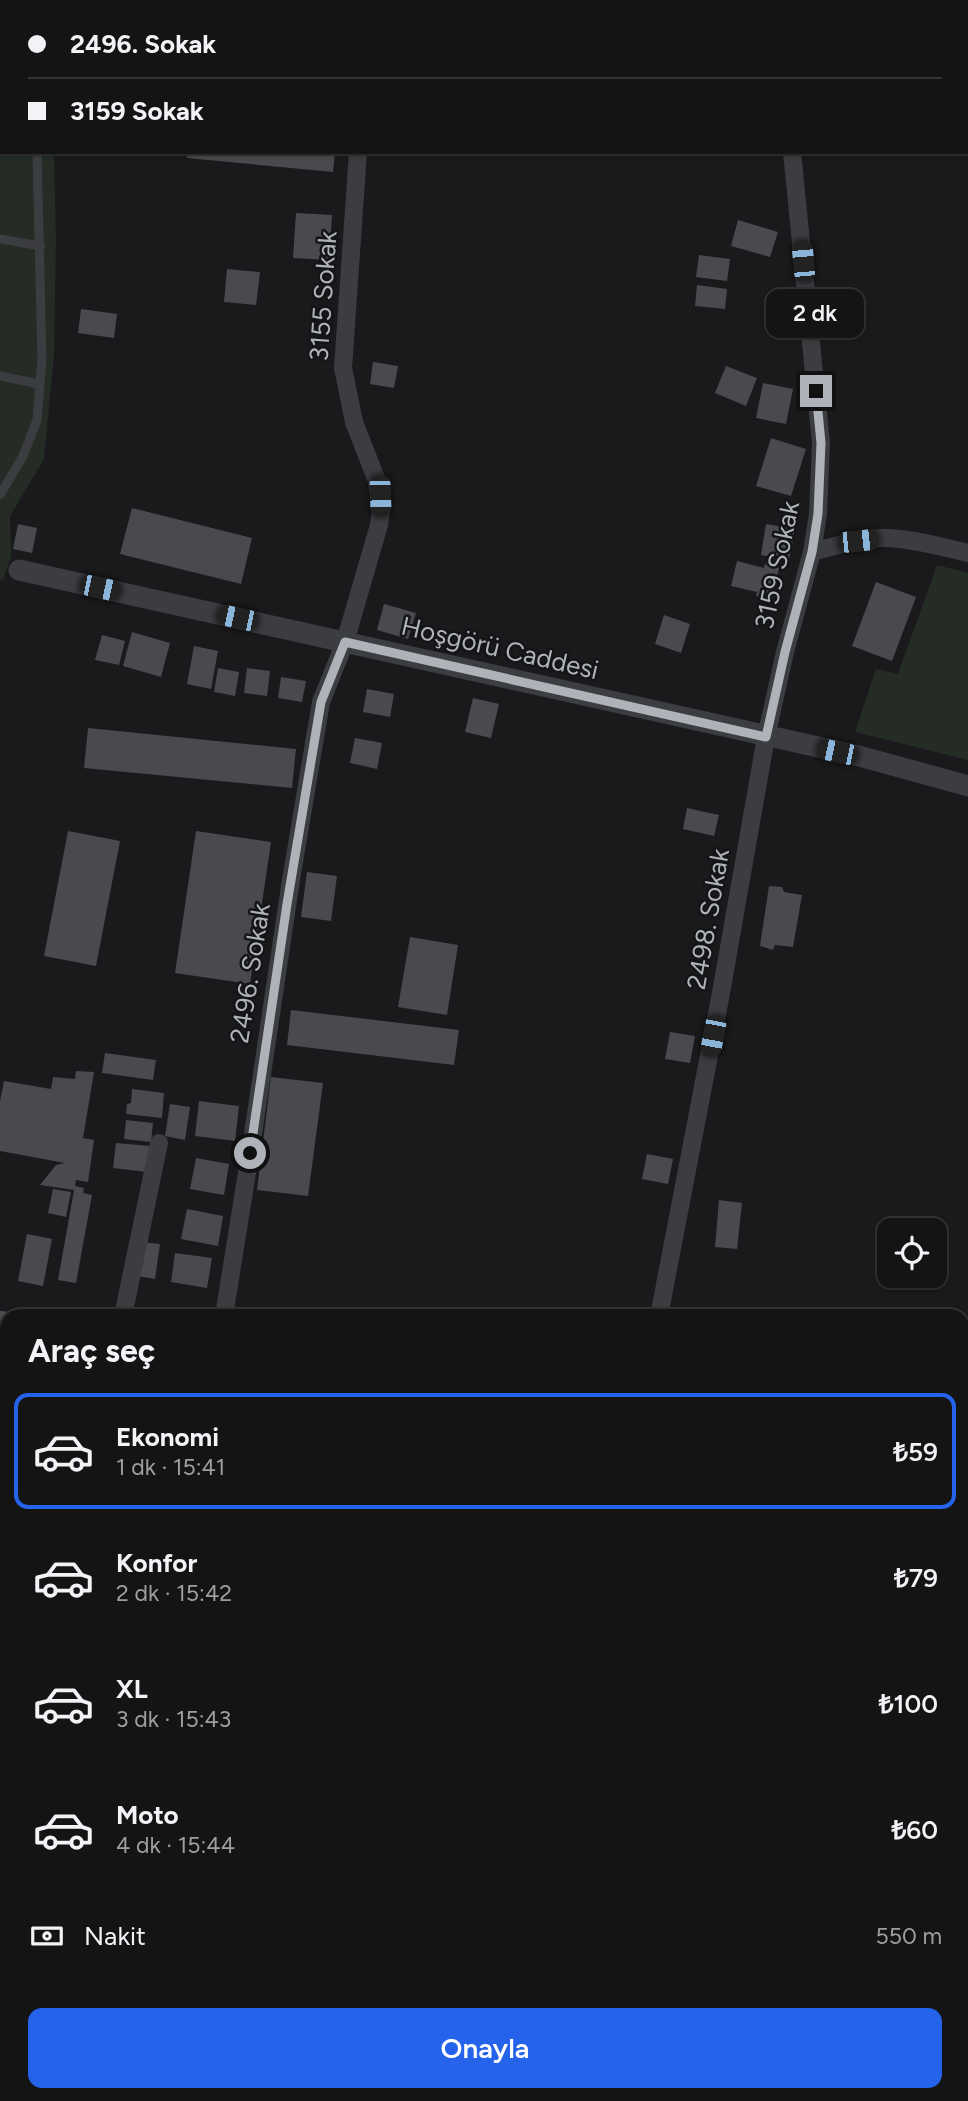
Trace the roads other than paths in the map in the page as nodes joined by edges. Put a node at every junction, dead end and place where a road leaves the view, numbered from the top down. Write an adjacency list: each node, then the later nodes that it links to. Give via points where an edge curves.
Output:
1 (37, 154): 5 (lane)
2 (358, 154): 12 (street, 3155 Sokak, via 343,368 354,422 377,481 381,510 377,538)
3 (792, 154): 9 (street, 3159 Sokak, via 821,443)
4 (0, 239): 5 (lane)
5 (41, 246): 7 (lane)
6 (0, 376): 7 (lane)
7 (39, 384): 8 (lane, via 37,420)
8 (0, 495)
9 (812, 552): 10 (street, via 886,538); 13 (street, 3159 Sokak)
10 (968, 553)
11 (19, 570): 12 (street, Hoşgörü Caddesi)
12 (345, 642): 13 (street, Hoşgörü Caddesi); 17 (street, 2496. Sokak, via 321,702)
13 (766, 737): 14 (street, Hoşgörü Caddesi, via 910,768); 18 (street, 2498. Sokak)
14 (968, 786)
15 (159, 1143): 16 (street)
16 (125, 1309)
17 (224, 1309)
18 (660, 1309)

